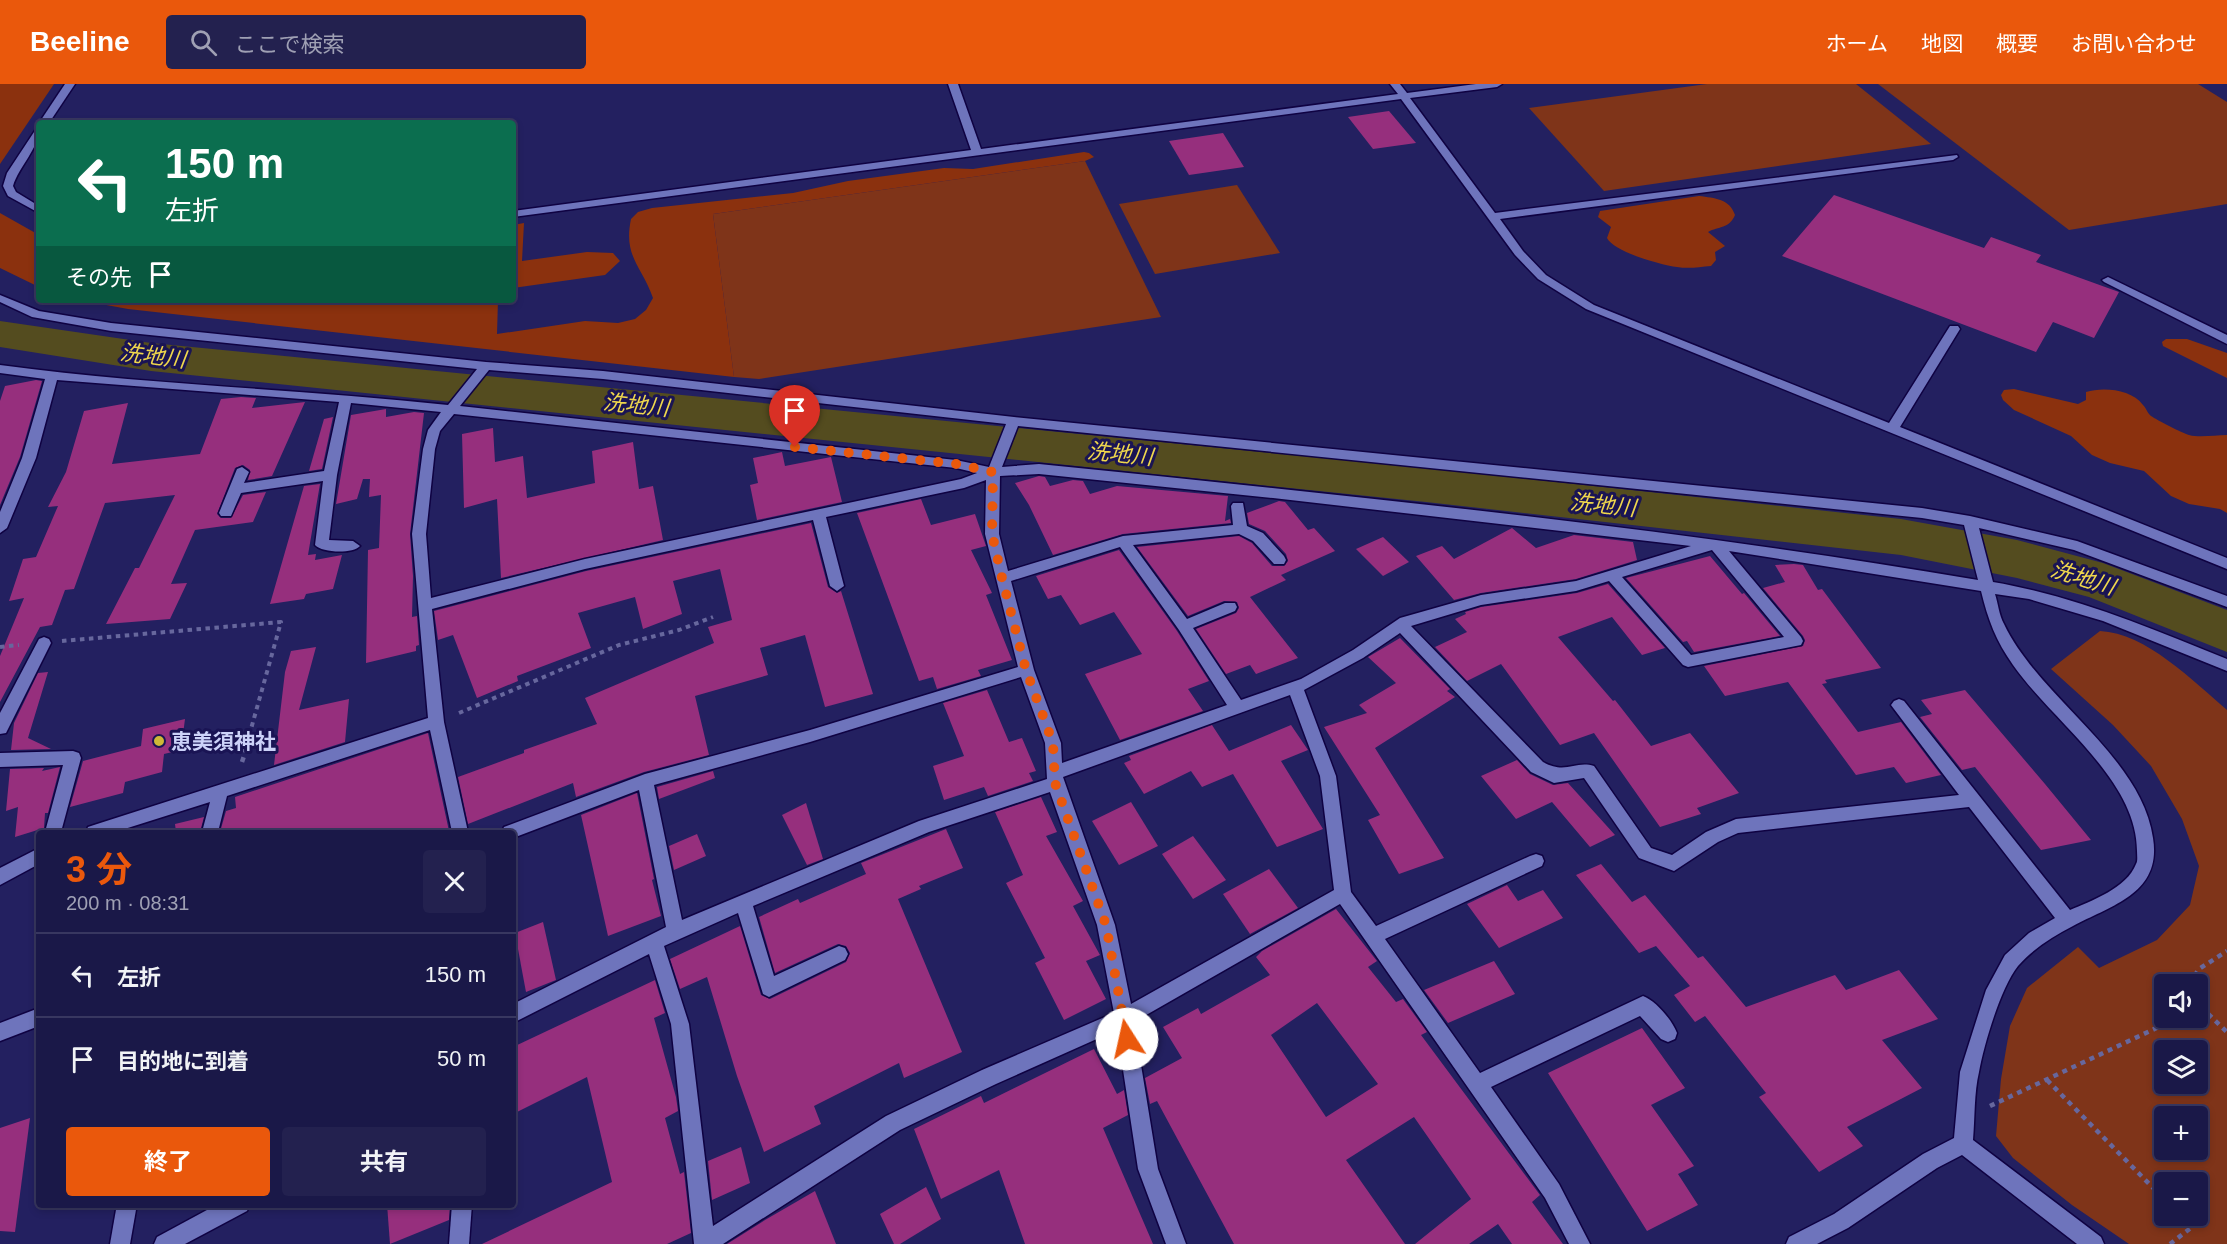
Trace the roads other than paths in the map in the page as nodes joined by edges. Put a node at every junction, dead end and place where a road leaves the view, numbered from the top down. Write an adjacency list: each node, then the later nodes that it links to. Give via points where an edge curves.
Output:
1 (70, 84): 6 (street)
2 (953, 84): 8 (street)
3 (1395, 84): 5 (street)
4 (1497, 84): 5 (street)
5 (1405, 96): 8 (street); 12 (street)
6 (46, 120)
7 (36, 136): 10 (street, via 8,186 12,194)
8 (977, 152): 11 (street)
9 (1953, 157): 12 (street)
10 (36, 208)
11 (516, 214)
12 (1493, 217): 23 (street, via 1542,277 1590,307)
13 (2108, 280): 16 (street)
14 (2, 301): 18 (street, via 36,314 111,327)
15 (1954, 329): 23 (street)
16 (2227, 340)
17 (0, 369): 19 (street)
18 (482, 370): 21 (street); 22 (street, via 615,376)
19 (52, 376): 20 (street); 32 (street, via 29,458)
20 (346, 398): 21 (street); 26 (street)
21 (454, 405): 24 (street); 44 (street, via 435,430 429,449 419,534)
22 (1012, 426): 24 (street); 31 (street, via 1858,505)
23 (1892, 429): 38 (street)
24 (994, 469): 30 (street, via 964,483); 35 (street, via 1039,469 1273,493); 40 (street, via 992,534)
25 (242, 472): 27 (street)
26 (330, 475): 27 (street); 36 (street, via 322,545)
27 (235, 489): 29 (street)
28 (1238, 506): 33 (street)
29 (226, 513)
30 (818, 513): 42 (street); 44 (street)
31 (1973, 527): 41 (street); 43 (street, via 2077,546)
32 (0, 528)
33 (1240, 528): 34 (street); 37 (street, via 1258,537)
34 (1123, 541): 40 (street); 47 (street)
35 (1714, 544): 39 (street); 39 (street, via 1796,641 1689,661); 41 (street)
36 (352, 546)
37 (1279, 560)
38 (2227, 564)
39 (1613, 576): 46 (street, via 1576,586 1481,600)
40 (1002, 578): 50 (street)
41 (1986, 581): 49 (street, via 2107,617); 71 (street, via 1996,624 2019,662 2115,773 2137,809 2145,838 2145,866 2130,886)
42 (837, 586)
43 (2227, 602)
44 (424, 604): 54 (street)
45 (1230, 607): 47 (street)
46 (1401, 625): 51 (street, via 1358,654); 60 (street, via 1537,767 1554,776 1588,771 1645,853 1674,863 1736,826)
47 (1184, 626): 53 (street)
48 (44, 643): 55 (street)
49 (2227, 665)
50 (1026, 670): 57 (street, via 1053,743); 58 (street)
51 (1295, 687): 53 (street); 69 (street, via 1328,776)
52 (1899, 705): 60 (street)
53 (1238, 708): 57 (street)
54 (436, 722): 59 (street); 64 (street)
55 (0, 728)
56 (0, 760): 61 (street, via 73,758)
57 (1055, 778): 70 (street, via 925,826); 78 (street, via 1106,925)
58 (645, 781): 65 (street); 72 (street)
59 (227, 791): 62 (street); 63 (street)
60 (1974, 800): 71 (street)
61 (54, 830)
62 (100, 830)
63 (211, 830)
64 (460, 830)
65 (515, 830)
66 (36, 857): 68 (street)
67 (1536, 861): 73 (street)
68 (0, 877)
69 (1343, 894): 73 (street); 78 (street)
70 (743, 902): 72 (street); 75 (street, via 769,988)
71 (2067, 920): 82 (street, via 2035,939 2012,961 1992,996 1969,1072)
72 (676, 931): 74 (street)
73 (1372, 936): 81 (street)
74 (654, 943): 76 (street); 89 (street, via 680,1024)
75 (840, 954)
76 (516, 1012)
77 (36, 1018): 79 (street)
78 (1124, 1018): 89 (street, via 893,1123); 90 (street, via 1148,1169)
79 (0, 1032)
80 (1668, 1033): 81 (street, via 1643,1005)
81 (1477, 1084): 91 (street, via 1552,1191)
82 (1963, 1144): 92 (street, via 1930,1161 1841,1221); 93 (street)
83 (126, 1208): 86 (street)
84 (232, 1208): 87 (street)
85 (462, 1208): 88 (street)
86 (120, 1244)
87 (164, 1244)
88 (459, 1244)
89 (704, 1244)
90 (1176, 1244)
91 (1580, 1244)
92 (1796, 1244)
93 (2094, 1244)

